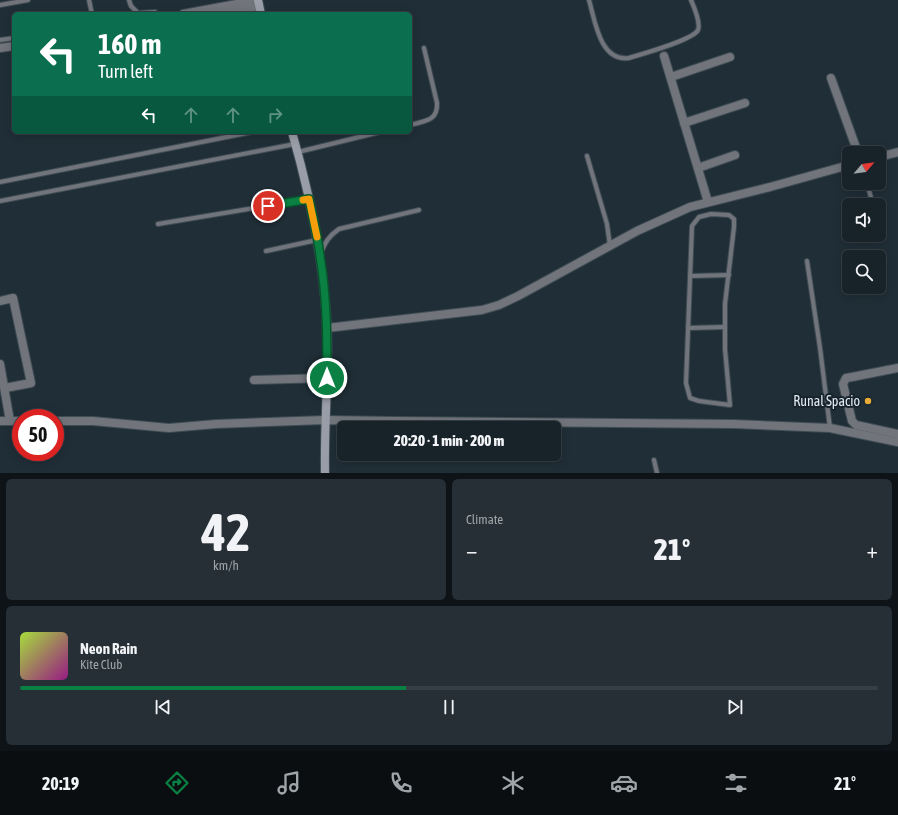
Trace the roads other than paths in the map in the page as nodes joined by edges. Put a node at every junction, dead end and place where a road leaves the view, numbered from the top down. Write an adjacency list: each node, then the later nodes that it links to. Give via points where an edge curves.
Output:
1 (28, 0): 6 (lane)
2 (89, 0): 8 (lane)
3 (129, 0): 9 (lane)
4 (589, 0): 5 (lane, via 597,28 608,52 622,59 678,42 694,34 699,26)
5 (691, 0)
6 (0, 5)
7 (259, 7): 10 (street); 11 (street)
8 (92, 12)
9 (136, 12)
10 (204, 12)
11 (228, 12)
12 (12, 38): 13 (lane)
13 (0, 40)
14 (12, 46): 15 (street)
15 (0, 48)
16 (424, 48): 23 (lane, via 438,111 433,118)
17 (664, 56): 19 (street)
18 (730, 58): 19 (street)
19 (671, 77): 22 (street)
20 (831, 78): 27 (street)
21 (745, 103): 22 (street)
22 (684, 123): 34 (street)
23 (412, 124)
24 (242, 134): 35 (lane)
25 (293, 134): 28 (main road)
26 (370, 134): 28 (lane)
27 (855, 146)
28 (297, 148): 36 (main road); 37 (lane)
29 (898, 152): 31 (street)
30 (735, 155): 34 (street)
31 (886, 155)
32 (588, 156): 42 (lane, via 607,224)
33 (842, 167): 38 (street)
34 (698, 168): 38 (street)
35 (0, 182)
36 (309, 199): 40 (lane); 41 (main road)
37 (0, 201)
38 (710, 208): 42 (street, via 690,207); 46 (lane, via 730,215 734,220); 47 (lane, via 692,226)
39 (419, 210): 44 (lane, via 339,229 330,235)
40 (158, 224)
41 (317, 240): 43 (lane); 44 (main road)
42 (610, 246): 49 (street, via 518,296 482,310)
43 (266, 251)
44 (320, 255): 49 (main road)
45 (807, 261): 61 (lane)
46 (729, 275): 47 (lane); 51 (lane)
47 (690, 276): 50 (lane)
48 (0, 301): 56 (street, via 14,298 32,383)
49 (327, 328): 54 (main road)
50 (688, 328): 51 (lane); 51 (lane, via 686,383 690,398 730,405)
51 (725, 328)
52 (0, 364): 56 (street)
53 (898, 368): 62 (street, via 852,376 846,378 843,384 852,421 856,425)
54 (327, 378): 55 (street); 57 (main road)
55 (254, 380)
56 (5, 388): 58 (street)
57 (325, 420): 59 (street, via 169,428); 61 (street, via 734,424); 65 (main road)
58 (10, 421): 60 (street)
59 (64, 421)
60 (0, 422)
61 (830, 428): 63 (street)
62 (898, 434)
63 (898, 442)
64 (654, 460): 66 (lane)
65 (325, 473)
66 (657, 473)

